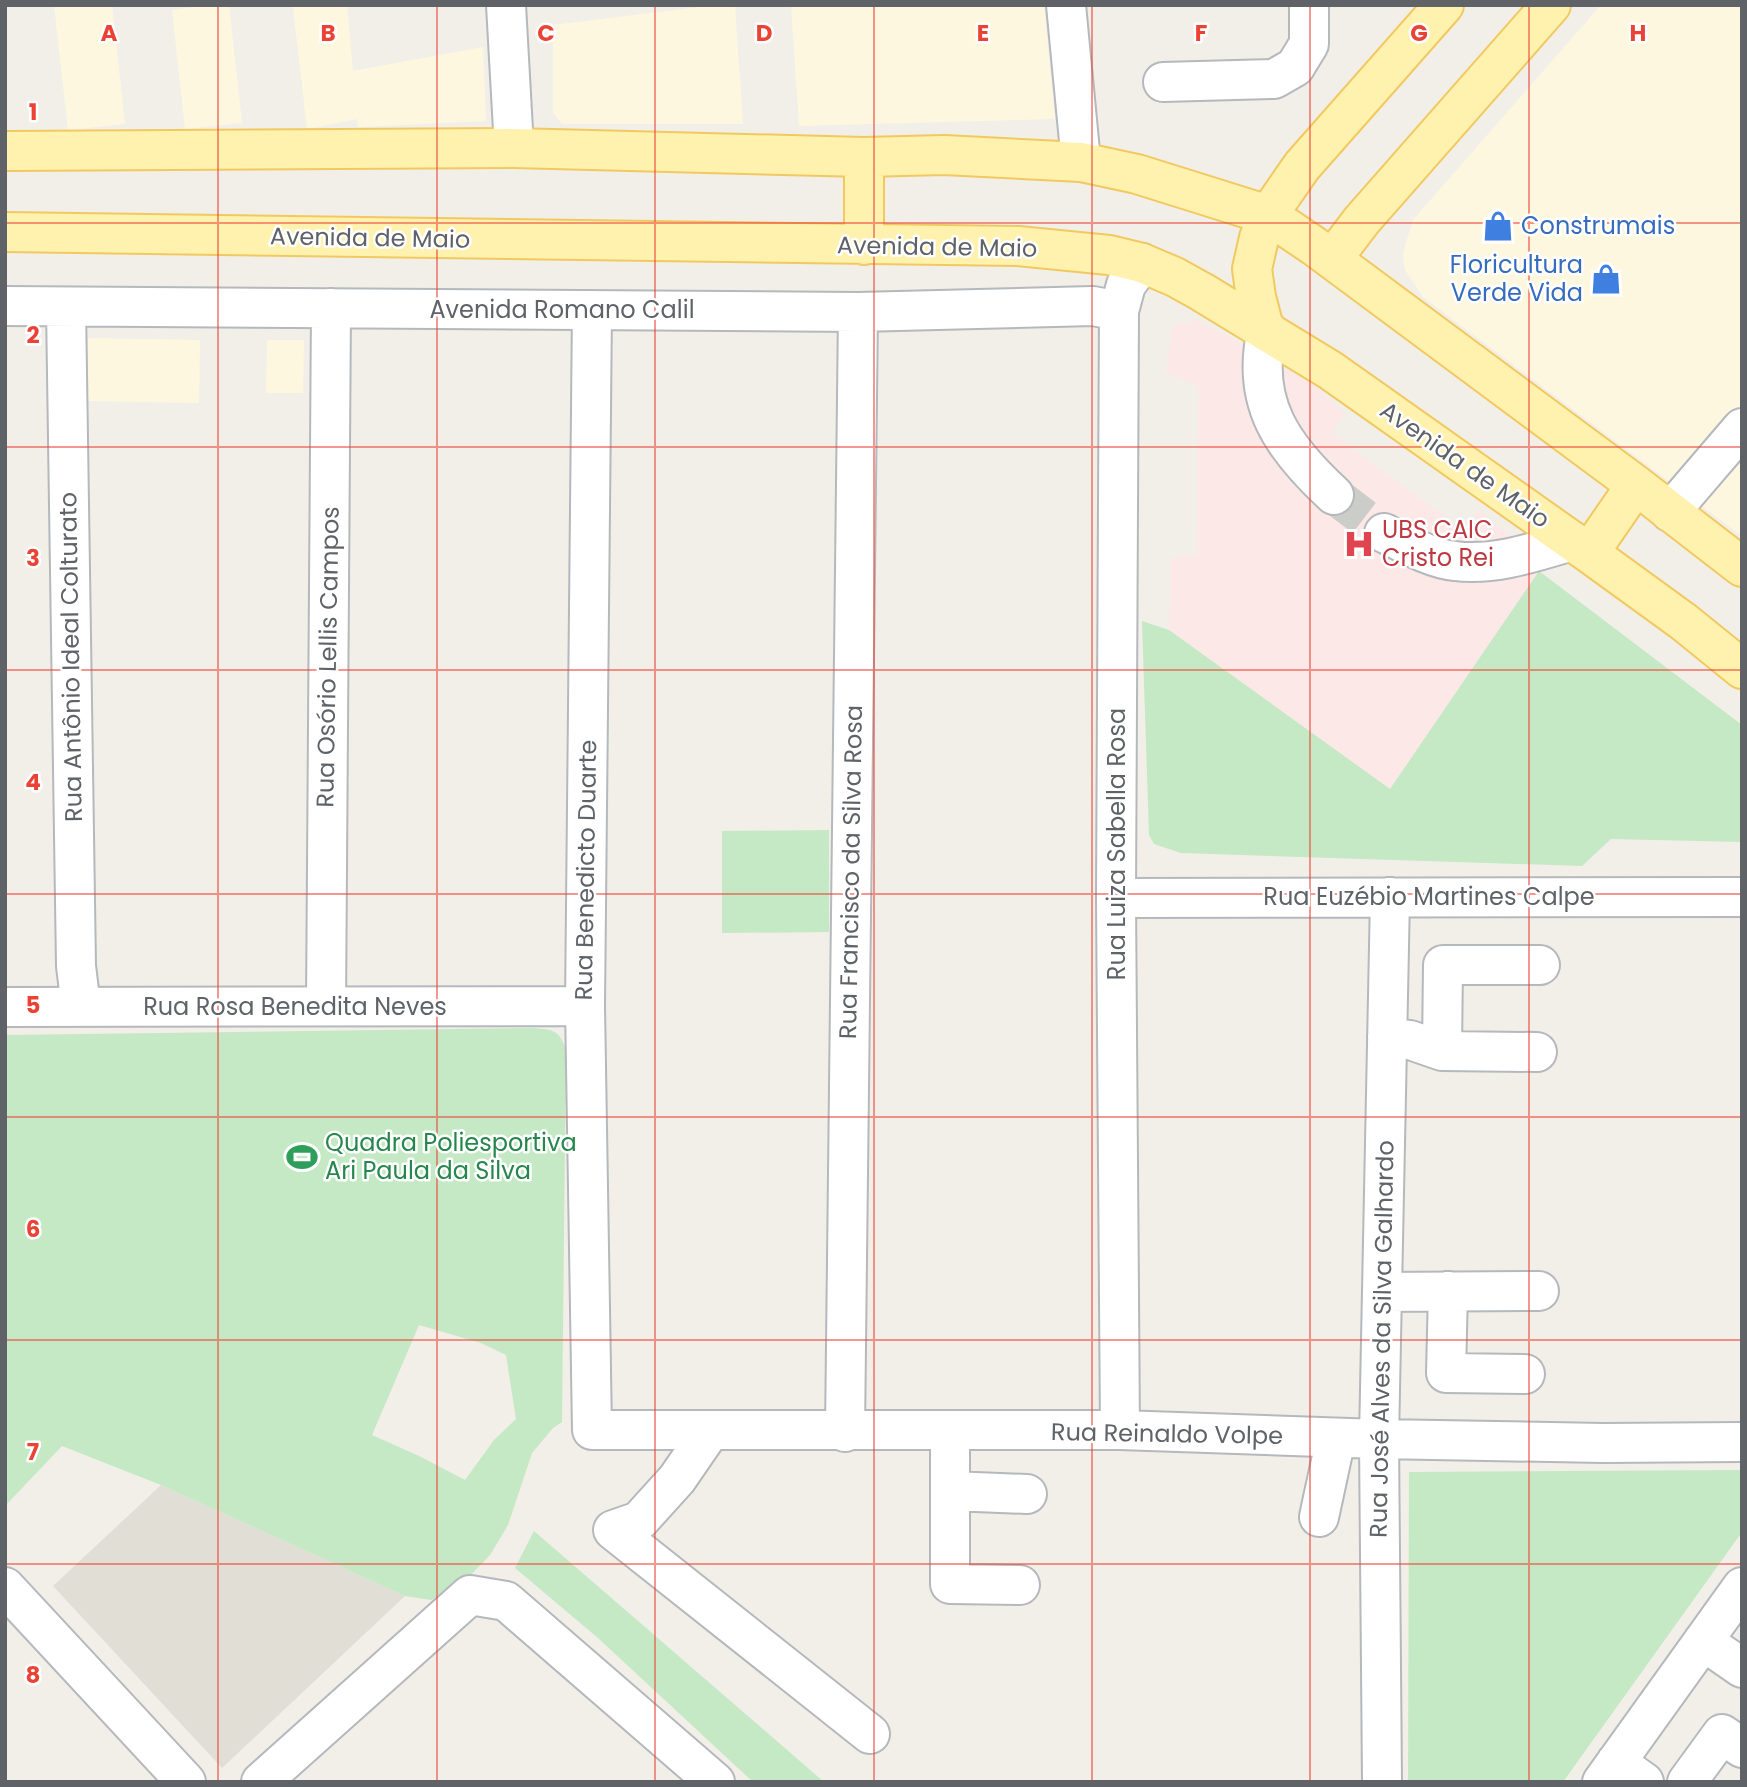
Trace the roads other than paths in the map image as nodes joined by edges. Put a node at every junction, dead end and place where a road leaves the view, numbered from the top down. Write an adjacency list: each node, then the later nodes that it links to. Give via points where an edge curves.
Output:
1 (506, 5): 7 (street)
2 (1066, 5): 10 (street)
3 (1310, 5): 6 (street, via 1310,44 1295,67 1274,79)
4 (1444, 5): 11 (main road, via 1302,166)
5 (1550, 5): 14 (main road)
6 (1163, 82)
7 (514, 148): 8 (main road); 9 (main road)
8 (5, 151)
9 (864, 157): 10 (main road, via 944,155); 13 (main road)
10 (1081, 162): 11 (main road, via 1137,174)
11 (1268, 215): 14 (main road); 22 (main road, via 1252,269)
12 (5, 232): 13 (main road, Avenida de Maio)
13 (864, 245): 15 (main road, Avenida de Maio, via 1017,246)
14 (1333, 258): 24 (main road)
15 (1142, 263): 20 (street, Rua Luiza Sabella Rosa, via 1126,285); 22 (main road, Avenida de Maio)
16 (5, 306): 17 (street, Avenida Romano Calil)
17 (66, 307): 18 (street, Avenida Romano Calil); 38 (street, Rua Antônio Ideal Colturato, via 76,966)
18 (331, 308): 19 (street, Avenida Romano Calil); 35 (street, Rua Osório Lellis Campos)
19 (592, 310): 21 (street, Avenida Romano Calil); 36 (street, Rua Benedicto Duarte)
20 (1119, 311): 21 (street, Avenida Romano Calil, via 1093,306); 33 (street, Rua Luiza Sabella Rosa)
21 (858, 312): 49 (street, Rua Francisco da Silva Rosa)
22 (1266, 329): 25 (street, via 1263,375 1268,408 1280,435 1304,467); 28 (main road, Avenida de Maio)
23 (1742, 428): 26 (street)
24 (1636, 485): 26 (main road); 28 (main road)
25 (1335, 495)
26 (1670, 512): 29 (main road)
27 (1384, 533): 28 (street, via 1454,561 1497,560)
28 (1580, 547): 30 (main road, Avenida de Maio)
29 (1742, 567)
30 (1742, 669)
31 (1390, 897): 32 (street, Rua Euzébio Martines Calpe); 33 (street, Rua Euzébio Martines Calpe); 39 (street, Rua José Alves da Silva Galhardo)
32 (1742, 897)
33 (1116, 898): 47 (street, Rua Luiza Sabella Rosa)
34 (1540, 965): 40 (street, via 1443,965)
35 (326, 1006): 36 (street, Rua Rosa Benedita Neves); 38 (street, Rua Rosa Benedita Neves)
36 (585, 1006): 46 (street, Rua Benedicto Duarte)
37 (5, 1007): 38 (street, Rua Rosa Benedita Neves)
38 (81, 1007)
39 (1387, 1037): 40 (street); 44 (street, Rua José Alves da Silva Galhardo)
40 (1441, 1051): 41 (street)
41 (1536, 1052)
42 (1448, 1291): 43 (street); 44 (street); 45 (street, via 1446,1373)
43 (1538, 1291)
44 (1382, 1292): 52 (street, Rua José Alves da Silva Galhardo)
45 (1525, 1374)
46 (592, 1430): 48 (street, Rua Reinaldo Volpe)
47 (1120, 1430): 50 (street, Rua Reinaldo Volpe); 51 (street, Rua Reinaldo Volpe)
48 (710, 1431): 49 (street, Rua Reinaldo Volpe); 62 (street, via 677,1479 639,1521 600,1519)
49 (845, 1432): 50 (street, Rua Reinaldo Volpe)
50 (950, 1432): 54 (street)
51 (1336, 1438): 52 (street, Rua Reinaldo Volpe); 56 (street)
52 (1378, 1439): 53 (street, Rua Reinaldo Volpe); 68 (street, Rua José Alves da Silva Galhardo)
53 (1742, 1442)
54 (951, 1491): 55 (street); 57 (street, via 950,1584)
55 (1027, 1494)
56 (1319, 1517)
57 (1020, 1585)
58 (5, 1587): 65 (street)
59 (1742, 1587): 60 (street)
60 (1703, 1641): 61 (street); 64 (street)
61 (1742, 1668)
62 (870, 1734)
63 (1742, 1748): 69 (street, via 1722,1734)
64 (1621, 1775)
65 (186, 1782)
66 (261, 1782): 67 (street, via 470,1595 506,1601)
67 (715, 1782)
68 (1382, 1782)
69 (1687, 1782)

